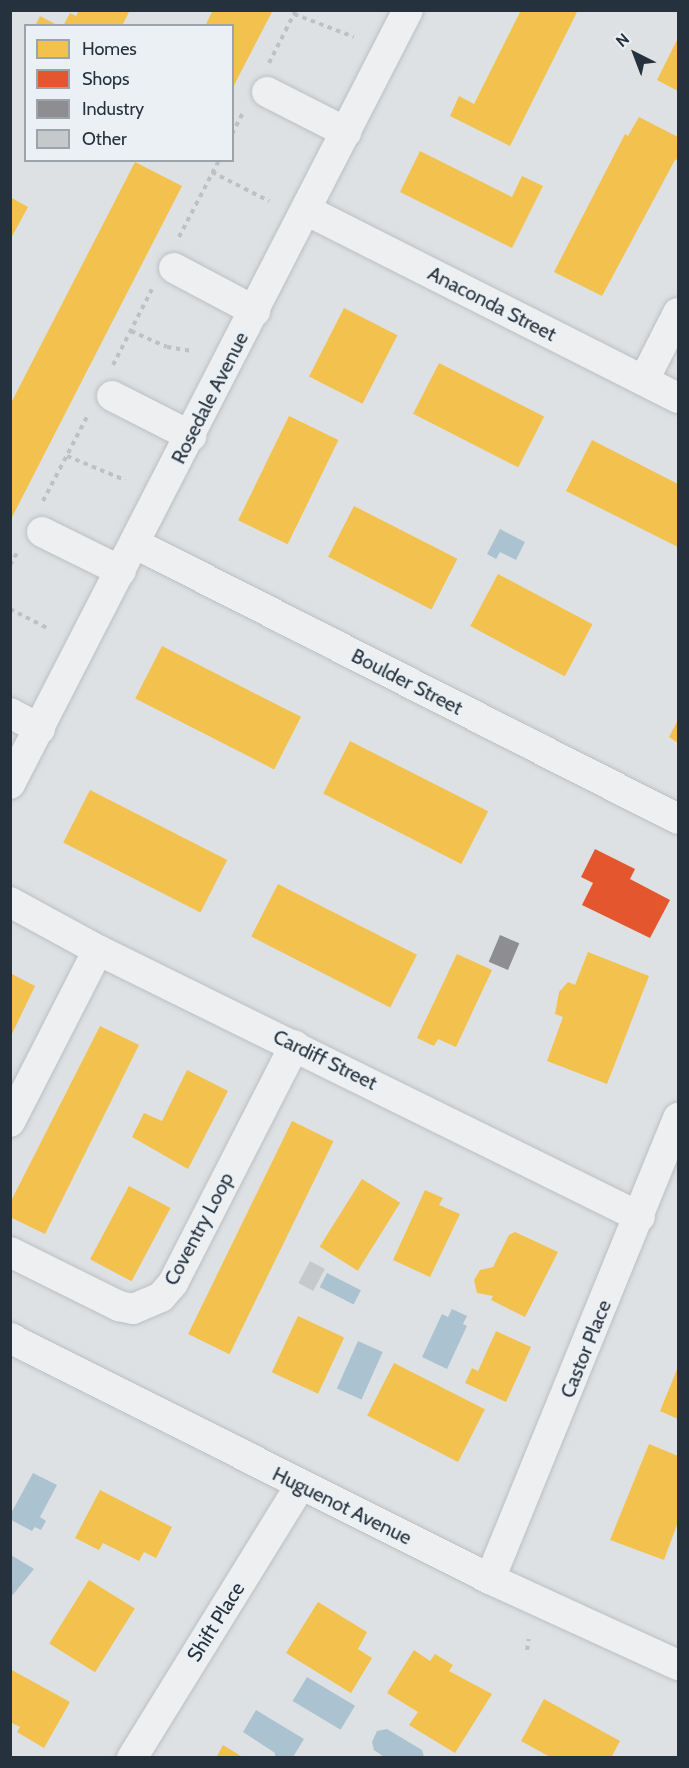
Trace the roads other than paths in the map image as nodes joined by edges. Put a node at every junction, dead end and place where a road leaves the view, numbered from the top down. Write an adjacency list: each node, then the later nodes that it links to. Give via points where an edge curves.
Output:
1 (408, 10): 3 (street, Rosedale Avenue)
2 (267, 92): 3 (street)
3 (346, 132): 4 (street, Rosedale Avenue)
4 (306, 210): 6 (street, Rosedale Avenue); 8 (street, Anaconda Street)
5 (174, 268): 6 (street)
6 (255, 311): 11 (street, Rosedale Avenue)
7 (678, 313): 8 (street)
8 (644, 380): 10 (street, Anaconda Street)
9 (112, 396): 11 (street)
10 (678, 398)
11 (191, 436): 13 (street, Rosedale Avenue)
12 (42, 532): 14 (street)
13 (136, 544): 14 (street, Rosedale Avenue); 18 (street, Boulder Street)
14 (121, 571): 16 (street, Rosedale Avenue)
15 (10, 713): 16 (street)
16 (40, 729): 17 (street, Rosedale Avenue)
17 (10, 784)
18 (678, 819)
19 (10, 902): 20 (street, Cardiff Street)
20 (98, 950): 21 (street, Cardiff Street); 23 (street)
21 (295, 1045): 24 (street, Cardiff Street); 25 (street, Coventry Loop, via 173,1283 161,1297 133,1309 119,1306)
22 (678, 1118): 24 (street, Castor Place)
23 (10, 1122)
24 (640, 1217): 28 (street, Castor Place)
25 (10, 1251)
26 (10, 1338): 27 (street, Huguenot Avenue)
27 (300, 1486): 28 (street, Huguenot Avenue); 30 (street, Shift Place)
28 (490, 1579): 29 (street, Huguenot Avenue)
29 (678, 1665)
30 (132, 1758)

